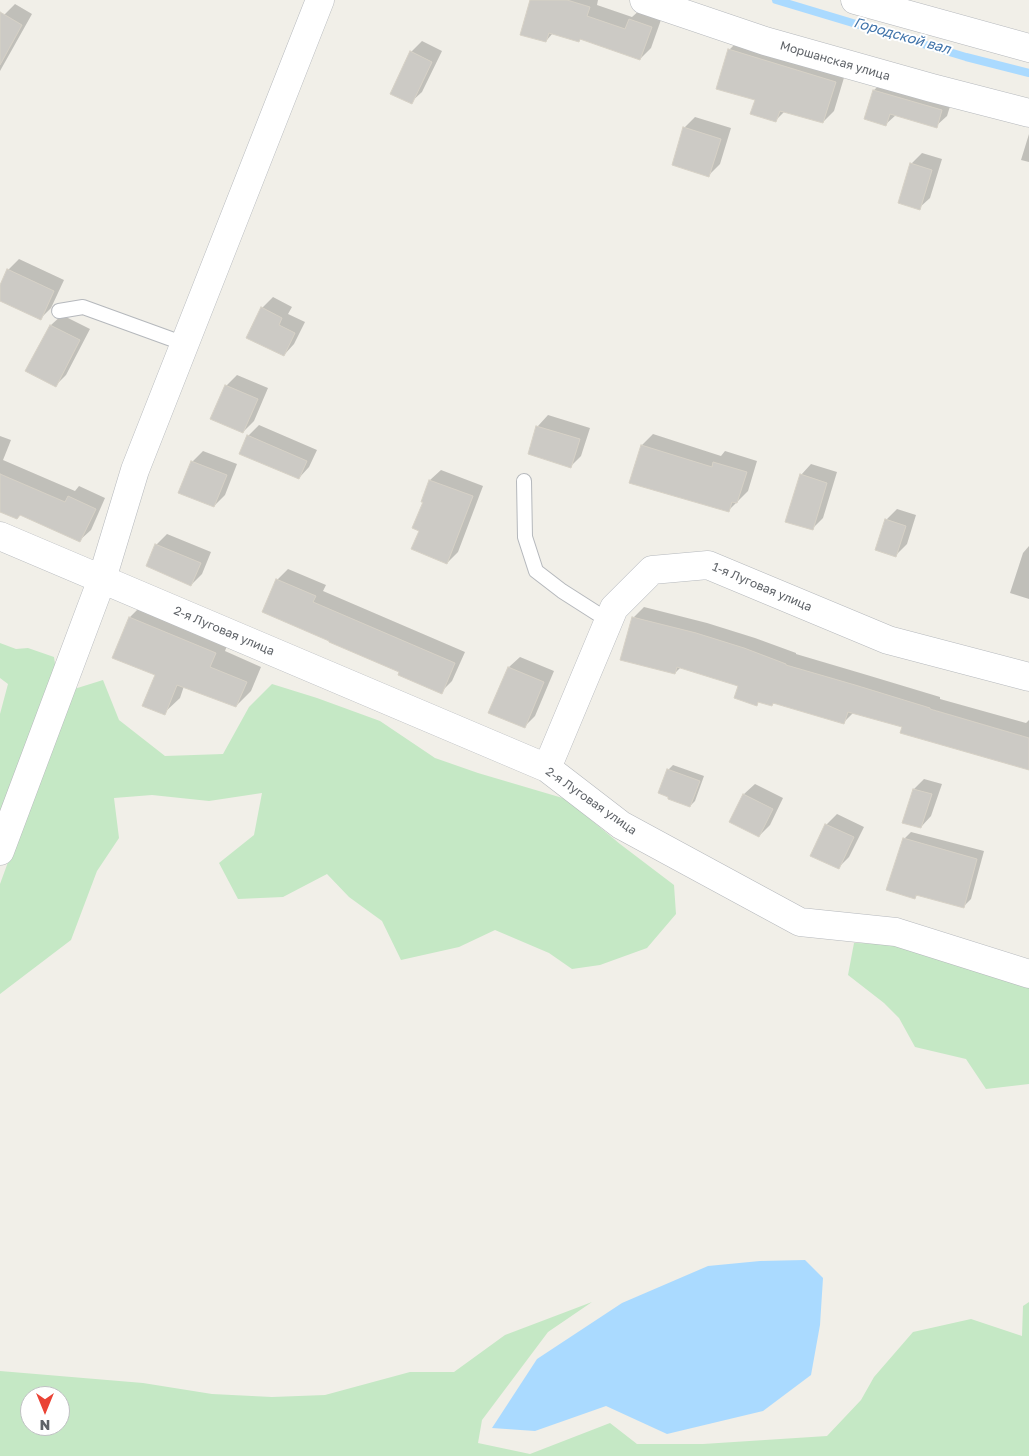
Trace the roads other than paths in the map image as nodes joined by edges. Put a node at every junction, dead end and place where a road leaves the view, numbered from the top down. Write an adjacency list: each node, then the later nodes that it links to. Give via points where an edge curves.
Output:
1 (320, 0): 7 (street)
2 (644, 0): 5 (street, Моршанская улица, via 765,41)
3 (854, 0): 4 (street)
4 (1029, 48)
5 (1029, 113)
6 (59, 311): 7 (lane, via 83,307)
7 (185, 344): 10 (street, via 136,470)
8 (524, 481): 11 (lane, via 525,537 536,571)
9 (0, 536): 10 (street, 2-я Луговая улица)
10 (102, 579): 13 (street, 2-я Луговая улица); 14 (street)
11 (609, 621): 12 (street, 1-я Луговая улица, via 614,608 652,570 708,564 888,640); 13 (street, 1-я Луговая улица)
12 (1029, 677)
13 (547, 768): 15 (street, 2-я Луговая улица, via 621,825 800,922 896,932)
14 (0, 851)
15 (1029, 974)

